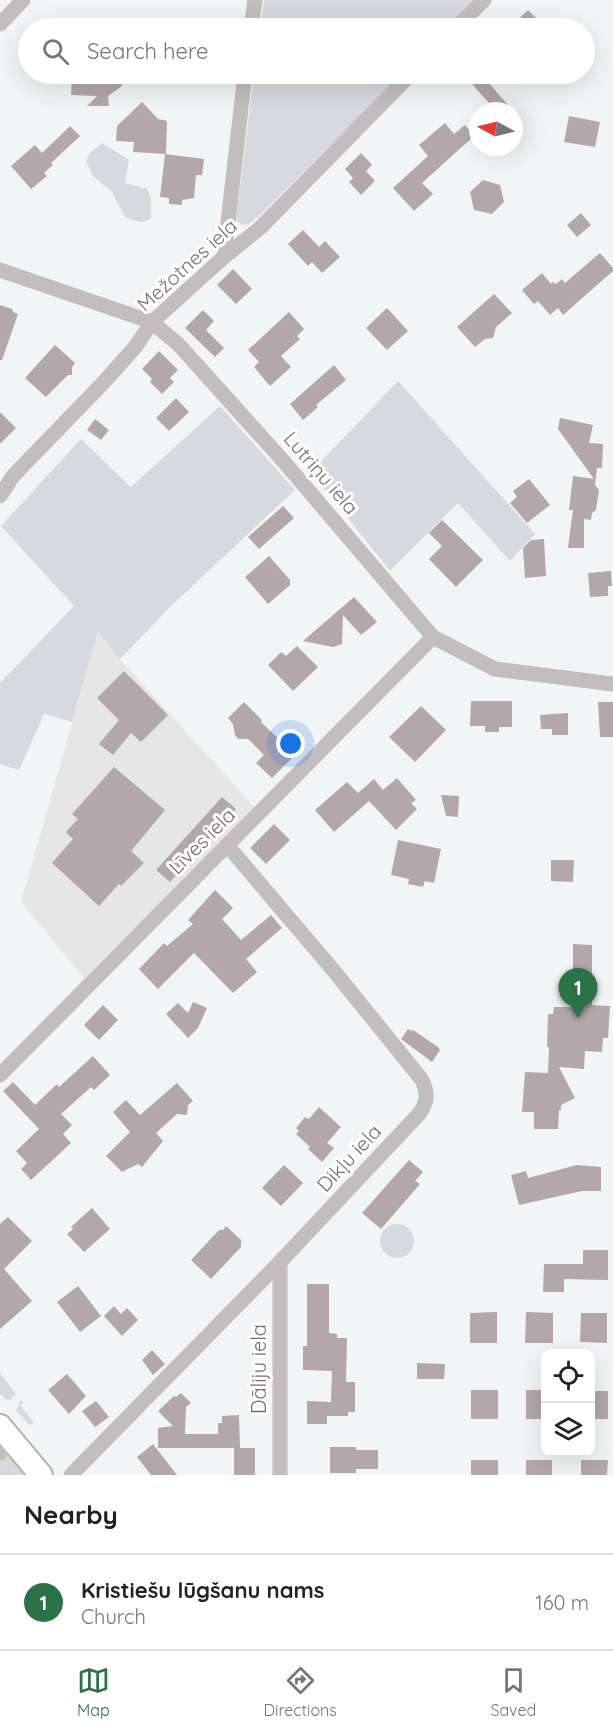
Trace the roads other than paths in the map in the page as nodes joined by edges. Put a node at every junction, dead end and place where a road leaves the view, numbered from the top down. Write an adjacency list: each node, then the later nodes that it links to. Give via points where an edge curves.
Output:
1 (23, 0): 6 (street)
2 (255, 0): 4 (street)
3 (484, 0): 5 (street)
4 (252, 18)
5 (466, 18)
6 (0, 24)
7 (244, 84): 9 (street)
8 (401, 84): 9 (street, Mežotnes iela, via 260,228)
9 (224, 257): 11 (street, Mežotnes iela)
10 (0, 270): 11 (street, Lutriņu iela)
11 (152, 322): 12 (street, Mežotnes iela, via 136,346 13,476); 13 (street, Lutriņu iela, via 179,345 285,463)
12 (0, 496)
13 (433, 638): 14 (street, Lutriņu iela, via 495,669); 15 (street, Līves iela)
14 (613, 684)
15 (227, 845): 16 (street, Līves iela); 17 (street, Dikļu iela, via 341,980 422,1080 428,1093 419,1114)
16 (0, 1075)
17 (280, 1262): 20 (street, Dikļu iela); 21 (street, Dāliju iela)
18 (4, 1440): 19 (street)
19 (41, 1475)
20 (71, 1475)
21 (280, 1475)

